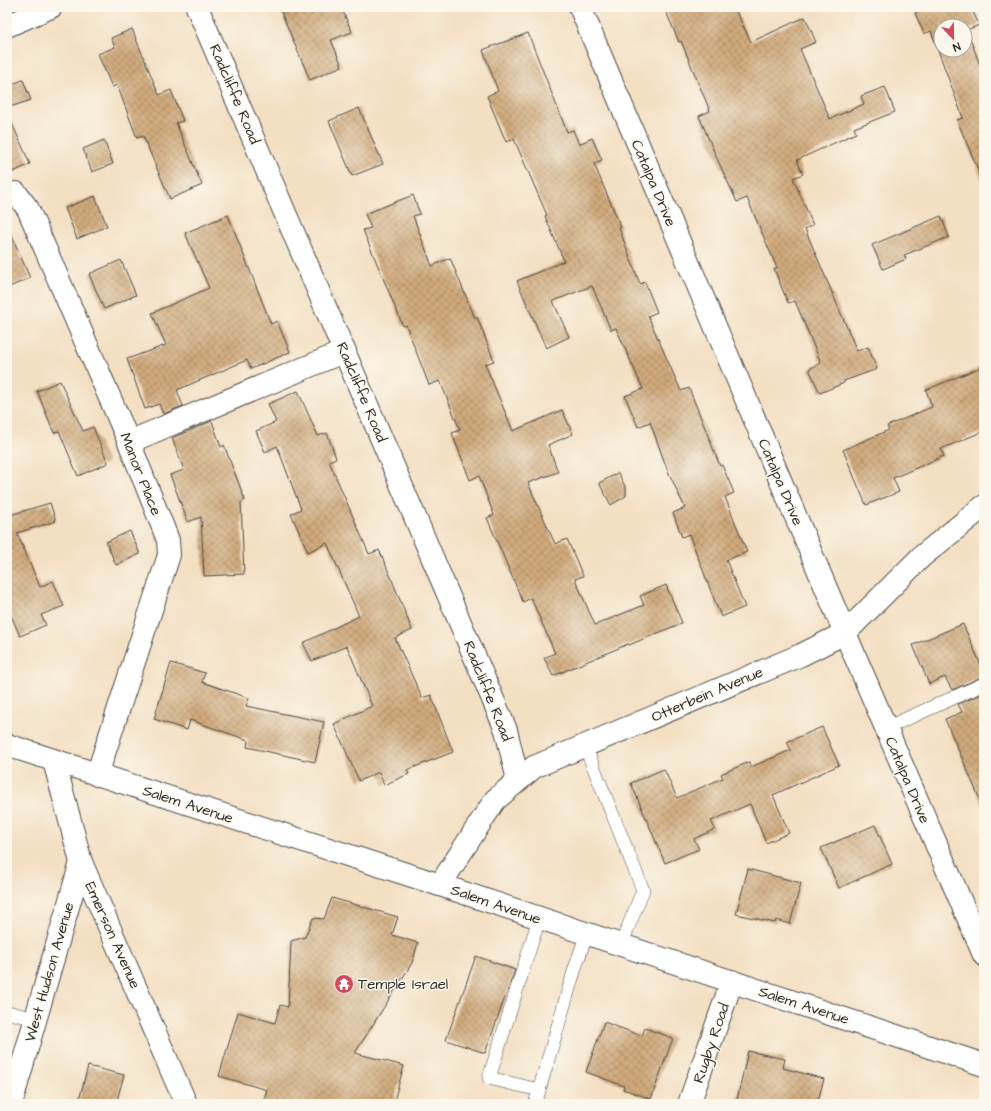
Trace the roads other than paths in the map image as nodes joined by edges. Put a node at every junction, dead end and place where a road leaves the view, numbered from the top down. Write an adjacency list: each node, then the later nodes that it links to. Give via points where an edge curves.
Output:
1 (51, 7): 4 (street)
2 (197, 7): 6 (street, Radcliffe Road)
3 (580, 7): 9 (street, Catalpa Drive)
4 (7, 26)
5 (7, 195): 7 (street, Manor Place, via 16,193 28,209)
6 (345, 351): 7 (street); 16 (street, Radcliffe Road, via 506,730)
7 (129, 442): 15 (street, Manor Place, via 168,540 169,555)
8 (984, 506): 9 (street, Otterbein Avenue, via 921,557)
9 (845, 633): 11 (street, Catalpa Drive); 13 (street, Otterbein Avenue, via 801,655)
10 (984, 684): 11 (lane)
11 (886, 728): 22 (street, Catalpa Drive)
12 (7, 745): 14 (street, Salem Avenue)
13 (585, 746): 16 (street, Otterbein Avenue, via 534,767); 21 (lane, via 643,890)
14 (54, 761): 15 (street, Salem Avenue); 17 (street, Emerson Avenue)
15 (97, 775): 18 (street, Salem Avenue)
16 (518, 780): 18 (street, Otterbein Avenue, via 495,800)
17 (81, 862): 25 (street, West Hudson Avenue); 29 (street, Emerson Avenue)
18 (440, 885): 19 (street, Salem Avenue)
19 (538, 919): 20 (street, Salem Avenue); 27 (lane, via 489,1078)
20 (587, 933): 21 (street, Salem Avenue); 27 (lane)
21 (621, 945): 23 (street, Salem Avenue)
22 (984, 955)
23 (732, 981): 26 (street, Salem Avenue); 31 (street, Rugby Road)
24 (7, 1012): 25 (lane)
25 (35, 1019): 28 (street, West Hudson Avenue)
26 (984, 1065)
27 (539, 1090): 30 (lane)
28 (11, 1104)
29 (186, 1104)
30 (535, 1104)
31 (689, 1104)

